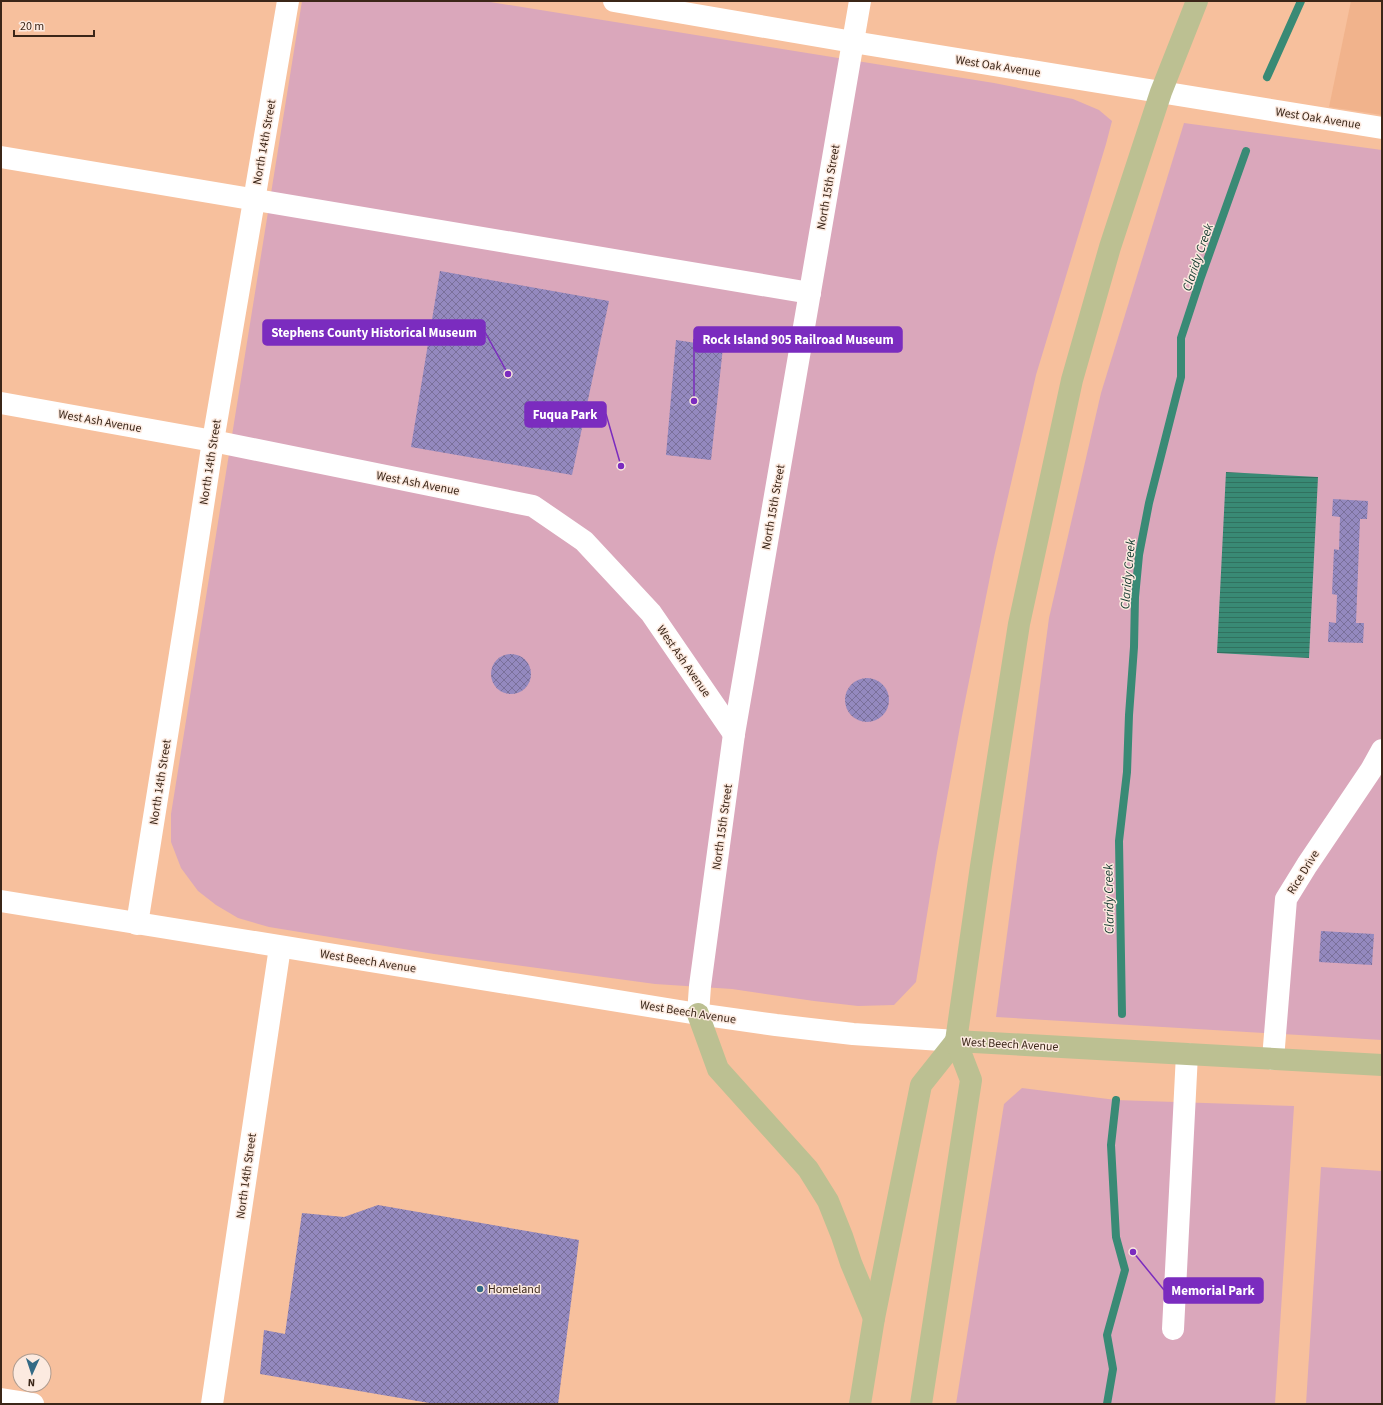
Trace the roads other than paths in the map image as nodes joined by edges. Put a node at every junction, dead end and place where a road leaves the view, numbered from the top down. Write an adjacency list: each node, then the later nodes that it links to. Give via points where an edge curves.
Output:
1 (288, 1): 9 (street, North 14th Street)
2 (614, 1): 5 (street, West Oak Avenue)
3 (860, 1): 5 (street, North 15th Street)
4 (1197, 1): 6 (main road)
5 (852, 42): 6 (street, West Oak Avenue); 10 (street, North 15th Street)
6 (1161, 92): 7 (street, West Oak Avenue); 19 (main road, via 1110,247 1072,380 1042,515 1018,631)
7 (1382, 128)
8 (1, 157): 9 (street)
9 (254, 200): 10 (street); 12 (street, North 14th Street)
10 (810, 293): 13 (street, North 15th Street)
11 (1, 403): 12 (street, West Ash Avenue)
12 (213, 441): 13 (street, West Ash Avenue, via 533,506 584,541 651,613); 16 (street, North 14th Street)
13 (734, 734): 18 (street, North 15th Street)
14 (1382, 750): 21 (street, Rice Drive, via 1286,899)
15 (1, 901): 16 (street, West Beech Avenue)
16 (137, 924): 17 (street, West Beech Avenue)
17 (280, 947): 18 (street, West Beech Avenue); 27 (street, North 14th Street)
18 (698, 1014): 19 (street, West Beech Avenue, via 853,1034); 23 (main road, via 718,1070 808,1169 828,1201)
19 (956, 1041): 20 (main road, West Beech Avenue); 23 (main road, via 921,1085); 29 (main road, via 971,1080)
20 (1186, 1054): 21 (main road, West Beech Avenue); 24 (street)
21 (1273, 1059): 22 (main road, West Beech Avenue)
22 (1382, 1065)
23 (874, 1318): 28 (main road)
24 (1173, 1329)
25 (1, 1399): 26 (street)
26 (33, 1404)
27 (212, 1404)
28 (860, 1404)
29 (921, 1404)

